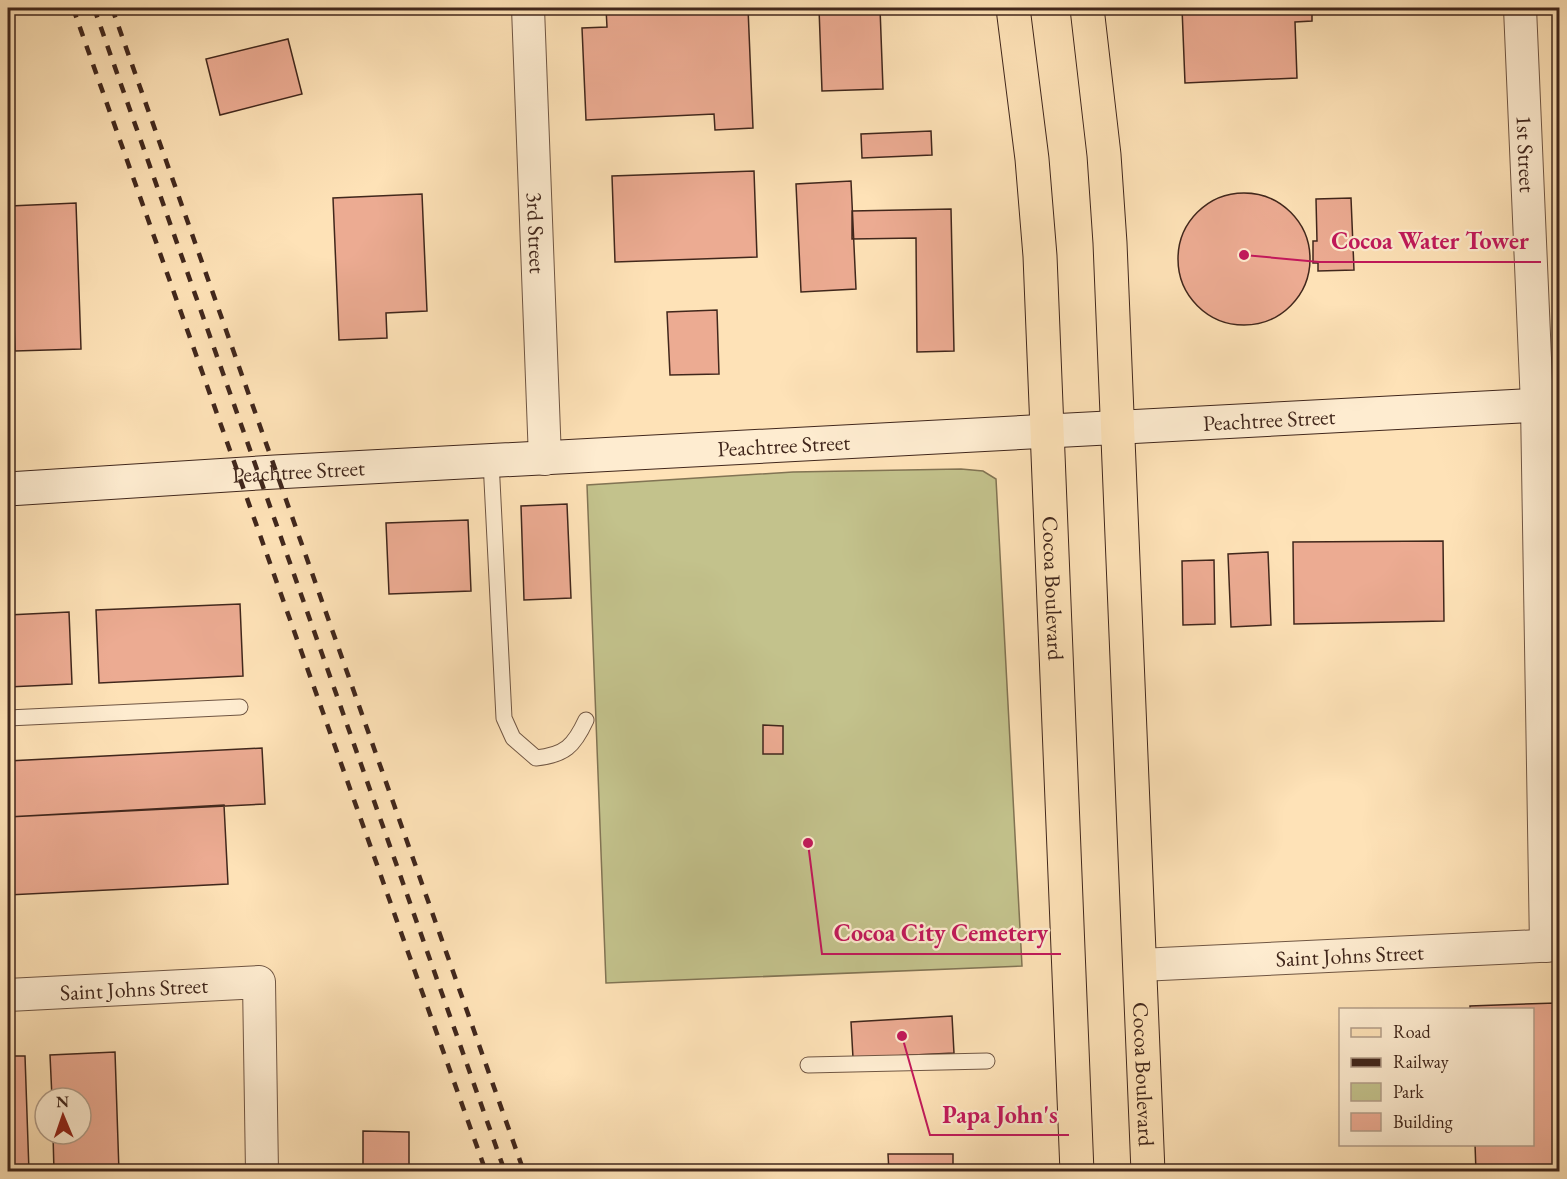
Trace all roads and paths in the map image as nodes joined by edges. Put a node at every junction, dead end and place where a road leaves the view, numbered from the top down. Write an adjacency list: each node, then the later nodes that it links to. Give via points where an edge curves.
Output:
1 (528, 8): 8 (street, 3rd Street)
2 (1013, 8): 7 (main road, Cocoa Boulevard, via 1040,256)
3 (1087, 8): 6 (main road, Cocoa Boulevard, via 1104,155)
4 (1520, 8): 5 (street, 1st Street)
5 (1548, 405): 6 (street, Peachtree Street); 14 (street, 1st Street)
6 (1119, 429): 7 (street, Peachtree Street); 15 (main road, Cocoa Boulevard)
7 (1046, 431): 8 (street, Peachtree Street); 20 (main road, Cocoa Boulevard)
8 (545, 459): 9 (street, Peachtree Street)
9 (491, 461): 10 (street, Peachtree Street); 13 (lane, via 504,718 513,738 536,758 556,756 570,746)
10 (8, 489)
11 (240, 706): 12 (lane)
12 (8, 718)
13 (586, 720)
14 (1553, 945): 15 (street, Saint Johns Street)
15 (1140, 965): 21 (main road, Cocoa Boulevard)
16 (8, 995): 19 (street, Saint Johns Street, via 259,982)
17 (987, 1060): 18 (lane)
18 (808, 1065)
19 (262, 1172)
20 (1077, 1172)
21 (1148, 1172)

